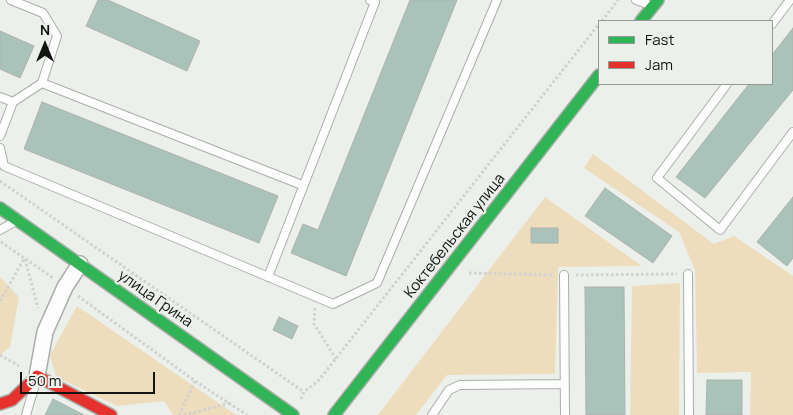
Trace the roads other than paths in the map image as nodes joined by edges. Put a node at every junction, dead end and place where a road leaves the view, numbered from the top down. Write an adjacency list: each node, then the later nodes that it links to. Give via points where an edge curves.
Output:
1 (11, 0): 10 (lane, via 44,13 57,36)
2 (497, 0): 24 (lane, via 377,283 333,304)
3 (636, 0): 6 (lane)
4 (790, 0): 8 (lane)
5 (373, 1): 17 (lane)
6 (655, 3): 7 (street)
7 (642, 20)
8 (773, 23)
9 (598, 76): 31 (street, Коктебельская улица)
10 (42, 83): 13 (lane); 17 (lane)
11 (726, 85): 14 (lane, via 658,178 720,230)
12 (0, 97): 13 (lane)
13 (13, 102): 15 (lane)
14 (793, 132)
15 (0, 136)
16 (0, 148): 24 (lane, via 4,166)
17 (302, 185): 24 (lane)
18 (0, 208): 19 (street, улица Грина)
19 (18, 220): 20 (lane); 21 (street, улица Грина)
20 (0, 230)
21 (80, 264): 25 (street, via 65,287 45,332); 30 (street, улица Грина)
22 (688, 274): 34 (lane)
23 (564, 275): 26 (lane)
24 (268, 277)
25 (37, 376): 27 (street, via 12,400); 28 (lane); 29 (street)
26 (564, 384): 32 (lane, via 460,385 449,390); 33 (lane)
27 (0, 404)
28 (26, 415)
29 (111, 415)
30 (293, 415)
31 (334, 415)
32 (432, 415)
33 (564, 415)
34 (689, 415)

